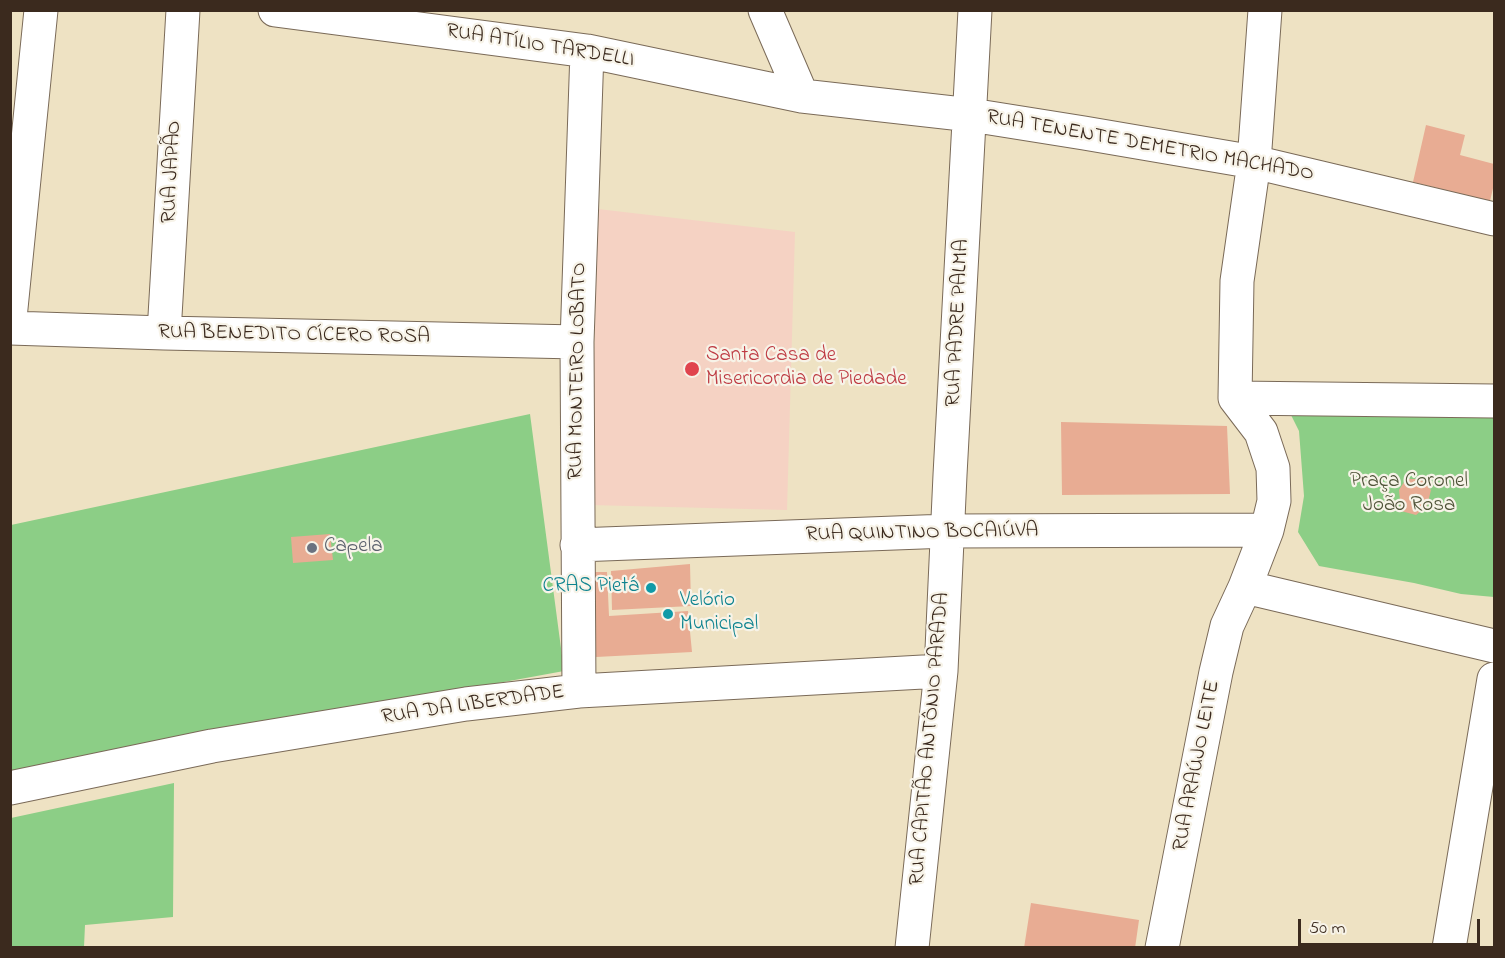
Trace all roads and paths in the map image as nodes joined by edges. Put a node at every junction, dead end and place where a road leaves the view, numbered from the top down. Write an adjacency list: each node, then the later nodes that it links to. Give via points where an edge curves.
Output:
1 (41, 10): 12 (street)
2 (183, 10): 14 (street, RUA JAPÃO)
3 (275, 10): 7 (street, RUA ATÍLIO TARDELLI)
4 (765, 10): 8 (street)
5 (975, 10): 9 (street, RUA PADRE PALMA)
6 (1264, 10): 10 (street)
7 (587, 51): 8 (street, RUA ATÍLIO TARDELLI); 15 (street, RUA MONTEIRO LOBATO)
8 (802, 96): 9 (street, RUA TENENTE DEMETRIO MACHADO)
9 (970, 115): 10 (street, RUA TENENTE DEMETRIO MACHADO); 19 (street, RUA PADRE PALMA)
10 (1254, 162): 11 (street, RUA TENENTE DEMETRIO MACHADO); 16 (street, via 1237,281)
11 (1494, 219)
12 (10, 318)
13 (10, 328): 14 (street, RUA BENEDITO CÍCERO ROSA)
14 (164, 333): 15 (street, RUA BENEDITO CÍCERO ROSA)
15 (577, 342): 20 (street, RUA MONTEIRO LOBATO)
16 (1235, 399): 17 (street); 18 (street, via 1261,432 1273,468 1274,501)
17 (1494, 401)
18 (1267, 530): 19 (street, RUA QUINTINO BOCAIÚVA); 21 (street)
19 (948, 531): 20 (street, RUA QUINTINO BOCAIÚVA); 23 (street, RUA CAPITÃO ANTÔNIO PARADA)
20 (577, 545): 25 (street, RUA MONTEIRO LOBATO)
21 (1245, 587): 22 (street); 28 (street, RUA ARAÚJO LEITE, via 1227,626 1216,672)
22 (1494, 646)
23 (941, 671): 25 (street, RUA DA LIBERDADE); 27 (street, RUA CAPITÃO ANTÔNIO PARADA)
24 (1494, 679): 29 (street)
25 (579, 691): 26 (street, RUA DA LIBERDADE, via 466,704 212,747)
26 (10, 788)
27 (912, 948)
28 (1162, 948)
29 (1449, 948)

